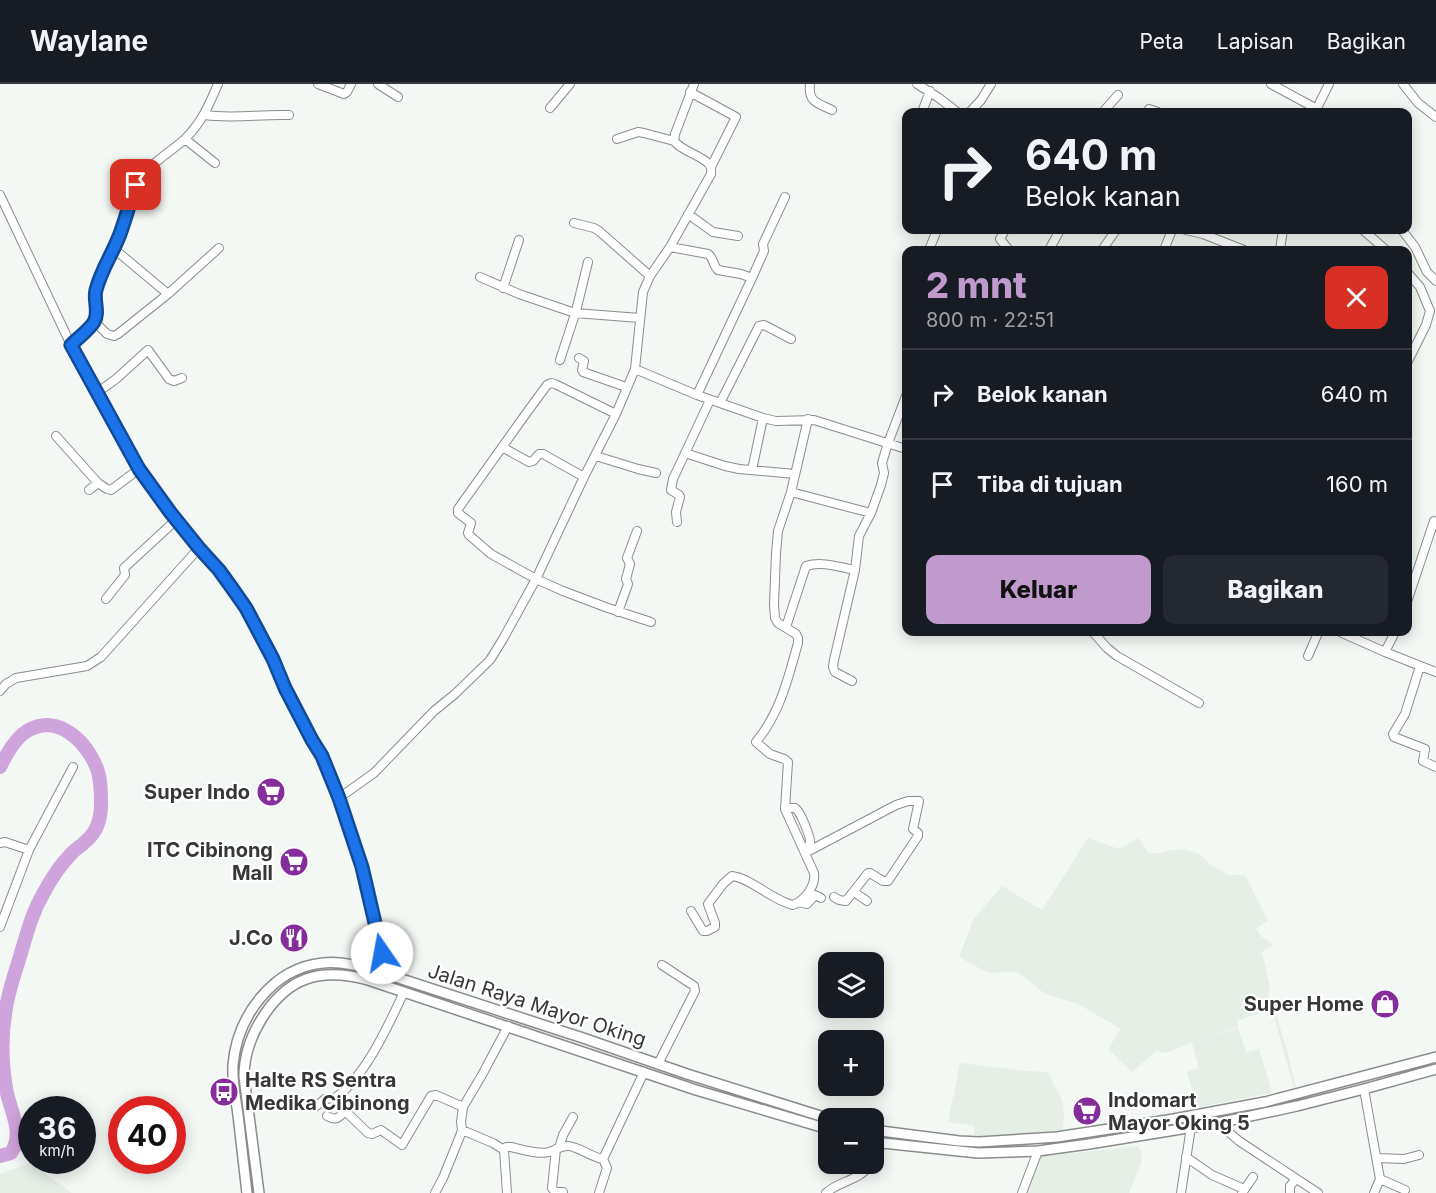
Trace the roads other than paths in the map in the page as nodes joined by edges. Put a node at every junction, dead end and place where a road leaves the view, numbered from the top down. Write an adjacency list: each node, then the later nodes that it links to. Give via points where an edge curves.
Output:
1 (218, 84): 26 (street)
2 (318, 84): 3 (street, via 344,94)
3 (351, 84)
4 (378, 84): 16 (street)
5 (570, 84): 17 (street)
6 (694, 84): 14 (street)
7 (810, 84): 24 (street, via 814,102)
8 (917, 84): 13 (street)
9 (992, 84): 20 (street)
10 (1271, 84): 22 (street)
11 (1329, 84): 23 (street)
12 (1402, 84): 27 (street)
13 (927, 88): 18 (street); 19 (street)
14 (690, 92): 30 (street); 32 (street, via 736,117)
15 (1118, 95): 21 (street)
16 (398, 97)
17 (550, 108)
18 (923, 108)
19 (952, 108)
20 (974, 108)
21 (1107, 108)
22 (1311, 108)
23 (1317, 108)
24 (832, 110)
25 (289, 114): 26 (street)
26 (205, 115): 28 (street)
27 (1436, 117)
28 (185, 139): 31 (street); 45 (street, via 157,160 136,185)
29 (617, 139): 30 (street, via 644,132)
30 (674, 141): 32 (street)
31 (215, 163)
32 (711, 167): 35 (street, via 709,178)
33 (0, 195): 59 (street)
34 (785, 196): 50 (street)
35 (688, 214): 40 (street, via 712,232); 44 (street)
36 (574, 223): 48 (street, via 599,231)
37 (1208, 234): 42 (street)
38 (1367, 234): 43 (street)
39 (1405, 234): 52 (street)
40 (738, 236)
41 (519, 240): 53 (street)
42 (1235, 246)
43 (1377, 246)
44 (670, 247): 48 (street); 50 (street, via 708,254 718,270)
45 (113, 248): 54 (street); 57 (street, via 96,290)
46 (219, 248): 54 (street)
47 (588, 262): 55 (street)
48 (650, 276): 56 (street, via 643,292)
49 (480, 277): 53 (street)
50 (752, 278): 67 (street)
51 (1412, 280): 60 (street, via 1420,287 1430,311)
52 (1436, 281)
53 (504, 288): 55 (street)
54 (168, 294): 57 (street, via 114,336)
55 (575, 313): 56 (street); 62 (street)
56 (640, 318): 63 (street)
57 (94, 321): 59 (street)
58 (791, 339): 69 (street, via 759,326)
59 (71, 345): 66 (street)
60 (1412, 353)
61 (579, 358): 65 (street, via 584,362 583,372)
62 (560, 360)
63 (635, 369): 65 (street); 67 (street)
64 (182, 378): 66 (street, via 169,379 148,350)
65 (626, 387): 71 (street)
66 (98, 392): 80 (street)
67 (697, 395): 68 (street)
68 (710, 400): 69 (street); 78 (street)
69 (720, 403): 72 (street)
70 (902, 406): 75 (street)
71 (616, 414): 76 (street, via 551,383); 79 (street)
72 (763, 418): 73 (street); 81 (street)
73 (808, 419): 75 (street); 83 (street)
74 (56, 436): 85 (street)
75 (888, 443): 77 (street); 88 (street, via 882,464 884,474)
76 (502, 447): 84 (street, via 529,462 543,454); 95 (street, via 458,513 471,523 468,534 491,554)
77 (902, 448)
78 (685, 453): 81 (street); 91 (street, via 671,489 680,497)
79 (596, 456): 82 (street); 84 (street)
80 (139, 469): 85 (street, via 111,490); 89 (street)
81 (752, 470): 83 (street)
82 (656, 473)
83 (795, 474): 87 (street)
84 (584, 477): 95 (street)
85 (98, 483): 86 (street)
86 (89, 490)
87 (791, 492): 88 (street); 100 (street, via 778,531 774,604 775,618)
88 (871, 513): 94 (street, via 858,540)
89 (176, 520): 93 (street); 97 (street, via 124,568 125,575)
90 (1434, 521): 96 (street)
91 (676, 522)
92 (637, 531): 98 (street, via 627,558 628,584)
93 (199, 548): 110 (street, via 93,663 16,678); 114 (street, via 246,608 322,756)
94 (855, 570): 100 (street, via 824,564 806,566); 109 (street, via 833,668)
95 (536, 579): 98 (street); 114 (street, via 490,660 374,773)
96 (1412, 588)
97 (106, 598)
98 (618, 612): 99 (street)
99 (651, 622)
100 (786, 627): 117 (street, via 796,634 798,643 785,691 756,742 788,762 785,807)
101 (1096, 636): 111 (street, via 1117,657)
102 (1317, 636): 106 (street)
103 (1350, 636): 105 (street)
104 (1393, 636): 105 (street)
105 (1385, 652): 107 (street)
106 (1308, 656)
107 (1420, 666): 108 (street); 113 (street, via 1405,714 1393,734 1425,749 1423,761)
108 (1436, 672)
109 (852, 681)
110 (0, 692)
111 (1200, 703)
112 (73, 767): 116 (street)
113 (1436, 767)
114 (339, 798): 126 (street, via 362,867 381,944 382,958)
115 (0, 843): 116 (street)
116 (29, 850): 124 (street)
117 (805, 852): 118 (street, via 889,808 919,801 913,829 918,836 894,873 886,882 868,873); 121 (street, via 815,879)
118 (854, 892): 119 (street, via 846,901); 122 (street)
119 (834, 897)
120 (821, 898): 121 (street, via 814,895 807,904)
121 (799, 902): 123 (street, via 789,904 732,876 708,904 715,927 703,931)
122 (867, 902)
123 (691, 912)
124 (0, 927)
125 (663, 965): 133 (street, via 694,986 695,991)
126 (377, 971): 127 (street); 129 (main road, Jalan Raya Mayor Oking); 169 (main road, Jalan Raya Mayor Oking, via 326,962 298,969 267,991 246,1018 236,1045 233,1077)
127 (374, 982): 128 (main road, Jalan Raya Mayor Oking); 170 (main road, Jalan Raya Mayor Oking, via 339,974 302,980 273,1002 258,1025 249,1043 244,1077)
128 (404, 992): 130 (main road, Jalan Raya Mayor Oking); 139 (street, via 370,1056)
129 (534, 1023): 131 (main road); 133 (main road, Jalan Raya Mayor Oking)
130 (508, 1026): 131 (main road, Jalan Raya Mayor Oking); 141 (street)
131 (530, 1034): 135 (main road, Jalan Raya Mayor Oking)
132 (1436, 1057): 146 (main road, via 1276,1100)
133 (658, 1064): 136 (main road, Jalan Raya Mayor Oking)
134 (1436, 1069): 137 (main road)
135 (644, 1072): 138 (main road, Jalan Raya Mayor Oking); 160 (street)
136 (721, 1085): 138 (main road); 143 (main road, Jalan Raya Mayor Oking)
137 (1364, 1089): 147 (main road); 159 (street)
138 (718, 1097): 148 (main road, Jalan Raya Mayor Oking)
139 (336, 1098): 140 (street, via 324,1099); 142 (street)
140 (315, 1107)
141 (463, 1107): 142 (street, via 431,1096 402,1145 381,1130 368,1133); 150 (street)
142 (345, 1111): 144 (street, via 338,1119)
143 (818, 1115)
144 (327, 1116)
145 (573, 1118): 154 (street)
146 (1166, 1120): 151 (main road, via 999,1142); 152 (main road)
147 (1218, 1123): 149 (main road); 163 (street)
148 (818, 1127)
149 (1191, 1127): 152 (main road); 158 (street)
150 (462, 1130): 155 (street); 171 (street)
151 (884, 1131)
152 (1169, 1131): 156 (main road)
153 (884, 1144): 156 (main road, via 978,1153)
154 (557, 1148): 155 (street, via 543,1153 511,1147); 160 (street, via 571,1146); 167 (street, via 552,1188)
155 (504, 1150): 172 (street)
156 (1038, 1151): 174 (street)
157 (1419, 1155): 159 (street)
158 (1186, 1157): 166 (street); 175 (street)
159 (1377, 1158): 164 (street)
160 (603, 1159): 173 (street, via 607,1168)
161 (862, 1174): 168 (street)
162 (1252, 1177): 166 (street)
163 (1296, 1179): 176 (street); 177 (street)
164 (1380, 1179): 165 (street); 178 (street)
165 (1405, 1190)
166 (1243, 1191)
167 (563, 1192)
168 (827, 1192)
169 (247, 1193)
170 (258, 1193)
171 (435, 1193)
172 (507, 1193)
173 (599, 1193)
174 (1022, 1193)
175 (1181, 1193)
176 (1290, 1193)
177 (1318, 1193)
178 (1374, 1193)

